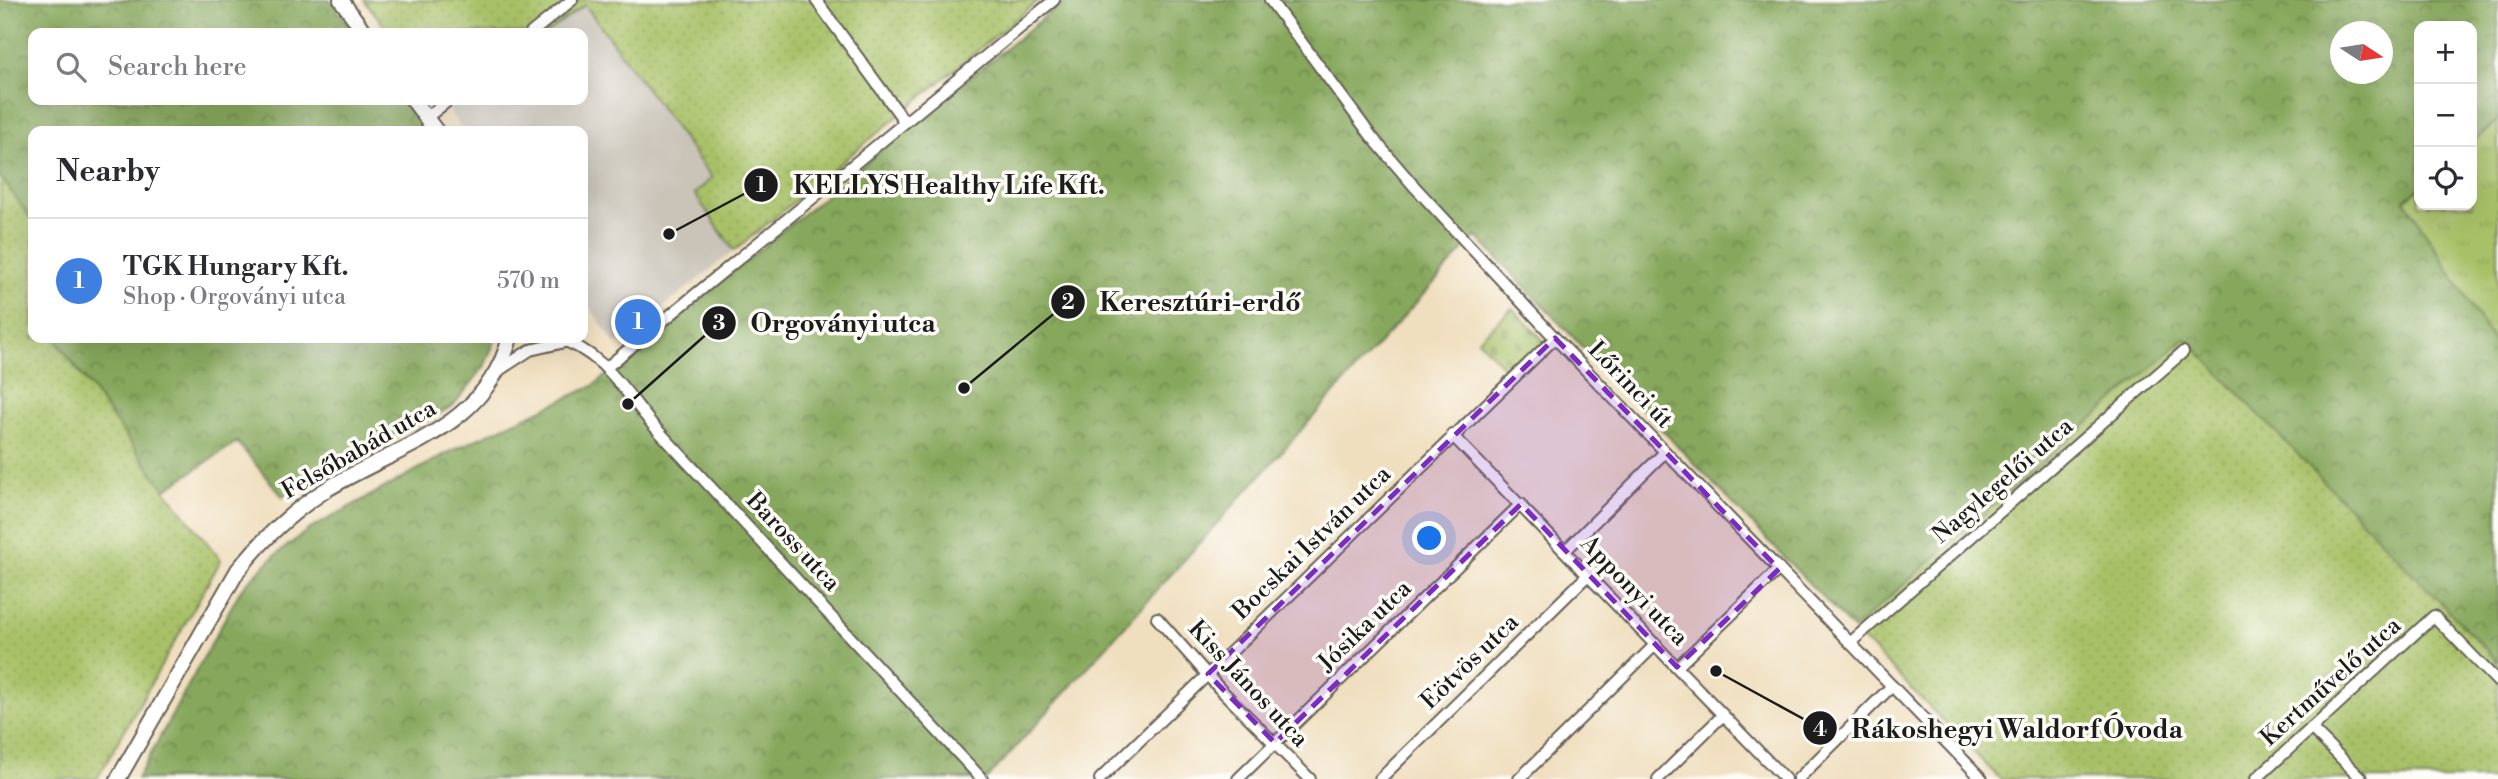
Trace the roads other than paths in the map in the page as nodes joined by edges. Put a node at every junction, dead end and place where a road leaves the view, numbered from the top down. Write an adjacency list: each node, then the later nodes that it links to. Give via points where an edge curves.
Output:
1 (341, 0): 6 (main road)
2 (572, 0): 7 (street)
3 (816, 0): 11 (street)
4 (1054, 0): 11 (street)
5 (1270, 0): 13 (street, Lőrinci út, via 1372,137)
6 (361, 28)
7 (537, 28)
8 (416, 105): 10 (main road)
9 (442, 105): 10 (street)
10 (425, 118): 12 (main road)
11 (905, 122): 18 (street)
12 (432, 126)
13 (1555, 338): 20 (street, Bocskai István utca); 21 (street, Lőrinci út)
14 (508, 343): 19 (main road, Felsőbabád utca)
15 (553, 343): 19 (street, via 530,350)
16 (574, 343): 18 (street, Baross utca)
17 (2183, 352): 27 (street, Nagylegelői utca)
18 (607, 367): 37 (street, Baross utca, via 652,424)
19 (498, 371): 36 (main road, Felsőbabád utca, via 479,398 450,424 324,491 261,542 238,570)
20 (1452, 435): 22 (street, Apponyi utca); 30 (street, Bocskai István utca)
21 (1665, 452): 23 (street); 24 (street, Lőrinci út)
22 (1521, 504): 23 (street, Apponyi utca); 35 (street, Jósika utca)
23 (1566, 550): 25 (street, Apponyi utca)
24 (1779, 569): 27 (street, Lőrinci út); 29 (street)
25 (1589, 574): 28 (street, Apponyi utca); 41 (street, Eötvös utca)
26 (1157, 618): 30 (street, Kiss János utca)
27 (1851, 642): 32 (street, Lőrinci út)
28 (1656, 644): 29 (street, Apponyi utca); 42 (street)
29 (1677, 667): 33 (street, Apponyi utca)
30 (1208, 674): 35 (street, Kiss János utca); 38 (street, Bocskai István utca)
31 (2498, 681): 34 (street, Kertművelő utca, via 2434,616)
32 (1892, 686): 45 (street); 46 (street, Lőrinci út)
33 (1723, 715): 43 (street); 44 (street, Apponyi utca)
34 (2311, 728): 47 (street, Kertművelő utca); 48 (street)
35 (1275, 743): 39 (street, Jósika utca); 40 (street, Kiss János utca)
36 (118, 779)
37 (982, 779)
38 (1100, 779)
39 (1238, 779)
40 (1310, 779)
41 (1380, 779)
42 (1519, 779)
43 (1658, 779)
44 (1784, 779)
45 (1798, 779)
46 (1982, 779)
47 (2256, 779)
48 (2362, 779)

